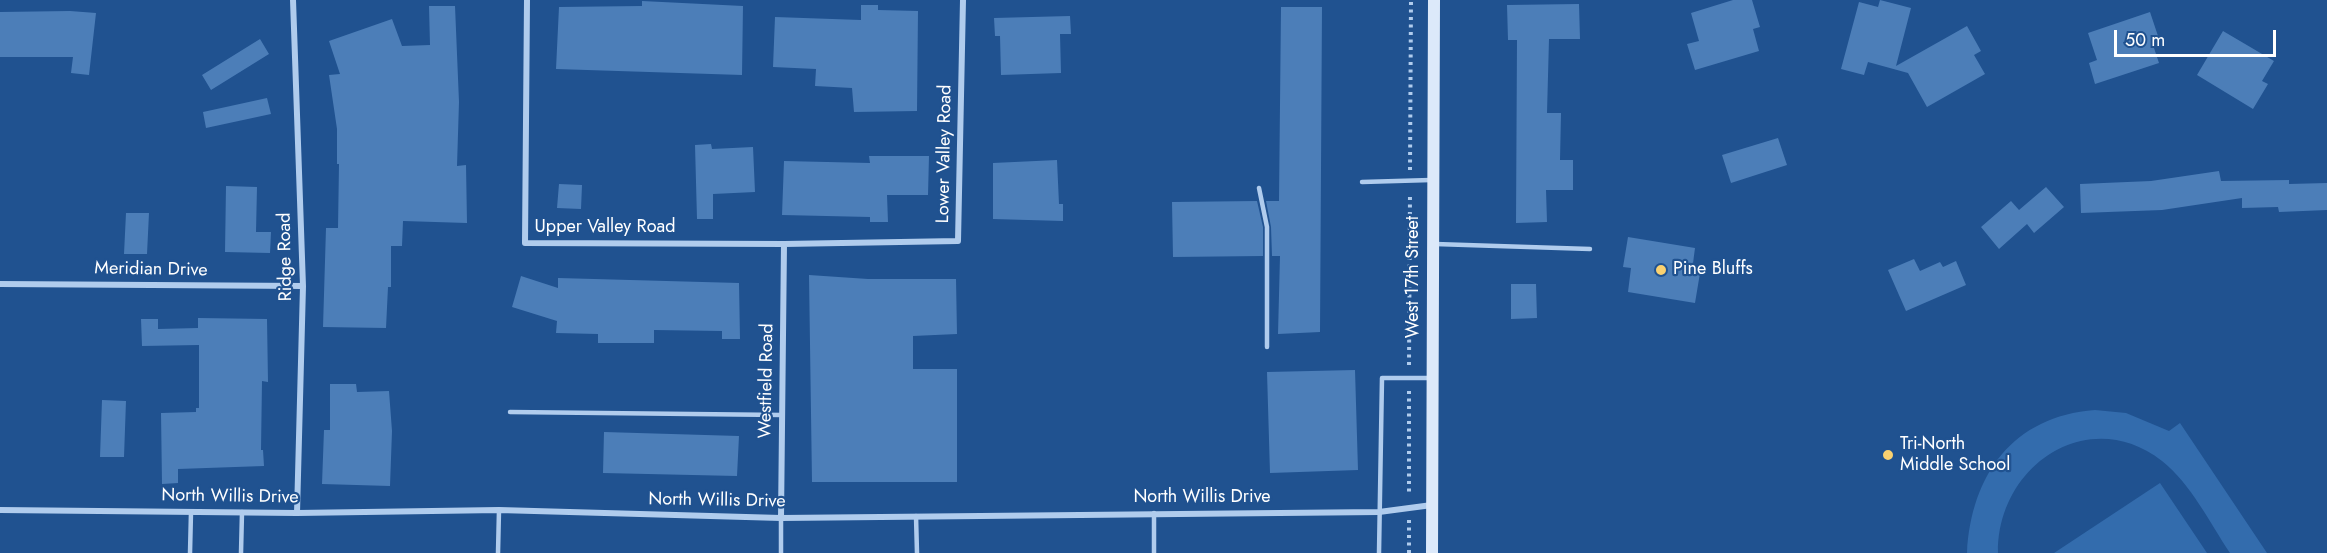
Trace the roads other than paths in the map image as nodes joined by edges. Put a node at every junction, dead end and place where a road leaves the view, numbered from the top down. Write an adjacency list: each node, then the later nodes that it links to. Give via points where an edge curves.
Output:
1 (293, 0): 12 (street, Ridge Road)
2 (527, 0): 8 (street, Upper Valley Road, via 525,243)
3 (963, 0): 8 (street, Lower Valley Road, via 958,241)
4 (1434, 0): 5 (main road, West 17th Street)
5 (1432, 180): 6 (lane); 9 (main road, West 17th Street)
6 (1362, 182)
7 (1259, 188): 13 (lane, via 1267,228)
8 (784, 244): 16 (street, Westfield Road)
9 (1432, 244): 10 (lane); 14 (main road, West 17th Street)
10 (1590, 249)
11 (0, 284): 12 (street, Meridian Drive)
12 (303, 286): 23 (street, Ridge Road)
13 (1267, 347)
14 (1432, 378): 17 (main road, West 17th Street); 22 (lane, via 1382,378)
15 (510, 412): 16 (lane)
16 (782, 415): 26 (street, Westfield Road)
17 (1432, 505): 22 (street, North Willis Drive); 34 (main road, West 17th Street)
18 (0, 510): 20 (street, North Willis Drive)
19 (499, 510): 23 (street, North Willis Drive); 26 (street, North Willis Drive); 29 (lane)
20 (191, 512): 21 (street, North Willis Drive); 27 (lane)
21 (242, 512): 23 (street, North Willis Drive); 28 (lane)
22 (1379, 512): 24 (street, North Willis Drive); 33 (lane)
23 (297, 513)
24 (1154, 513): 25 (street, North Willis Drive); 32 (lane)
25 (916, 516): 26 (street, North Willis Drive); 31 (lane)
26 (781, 518): 30 (lane)
27 (190, 553)
28 (241, 553)
29 (498, 553)
30 (782, 553)
31 (917, 553)
32 (1154, 553)
33 (1379, 553)
34 (1432, 553)

